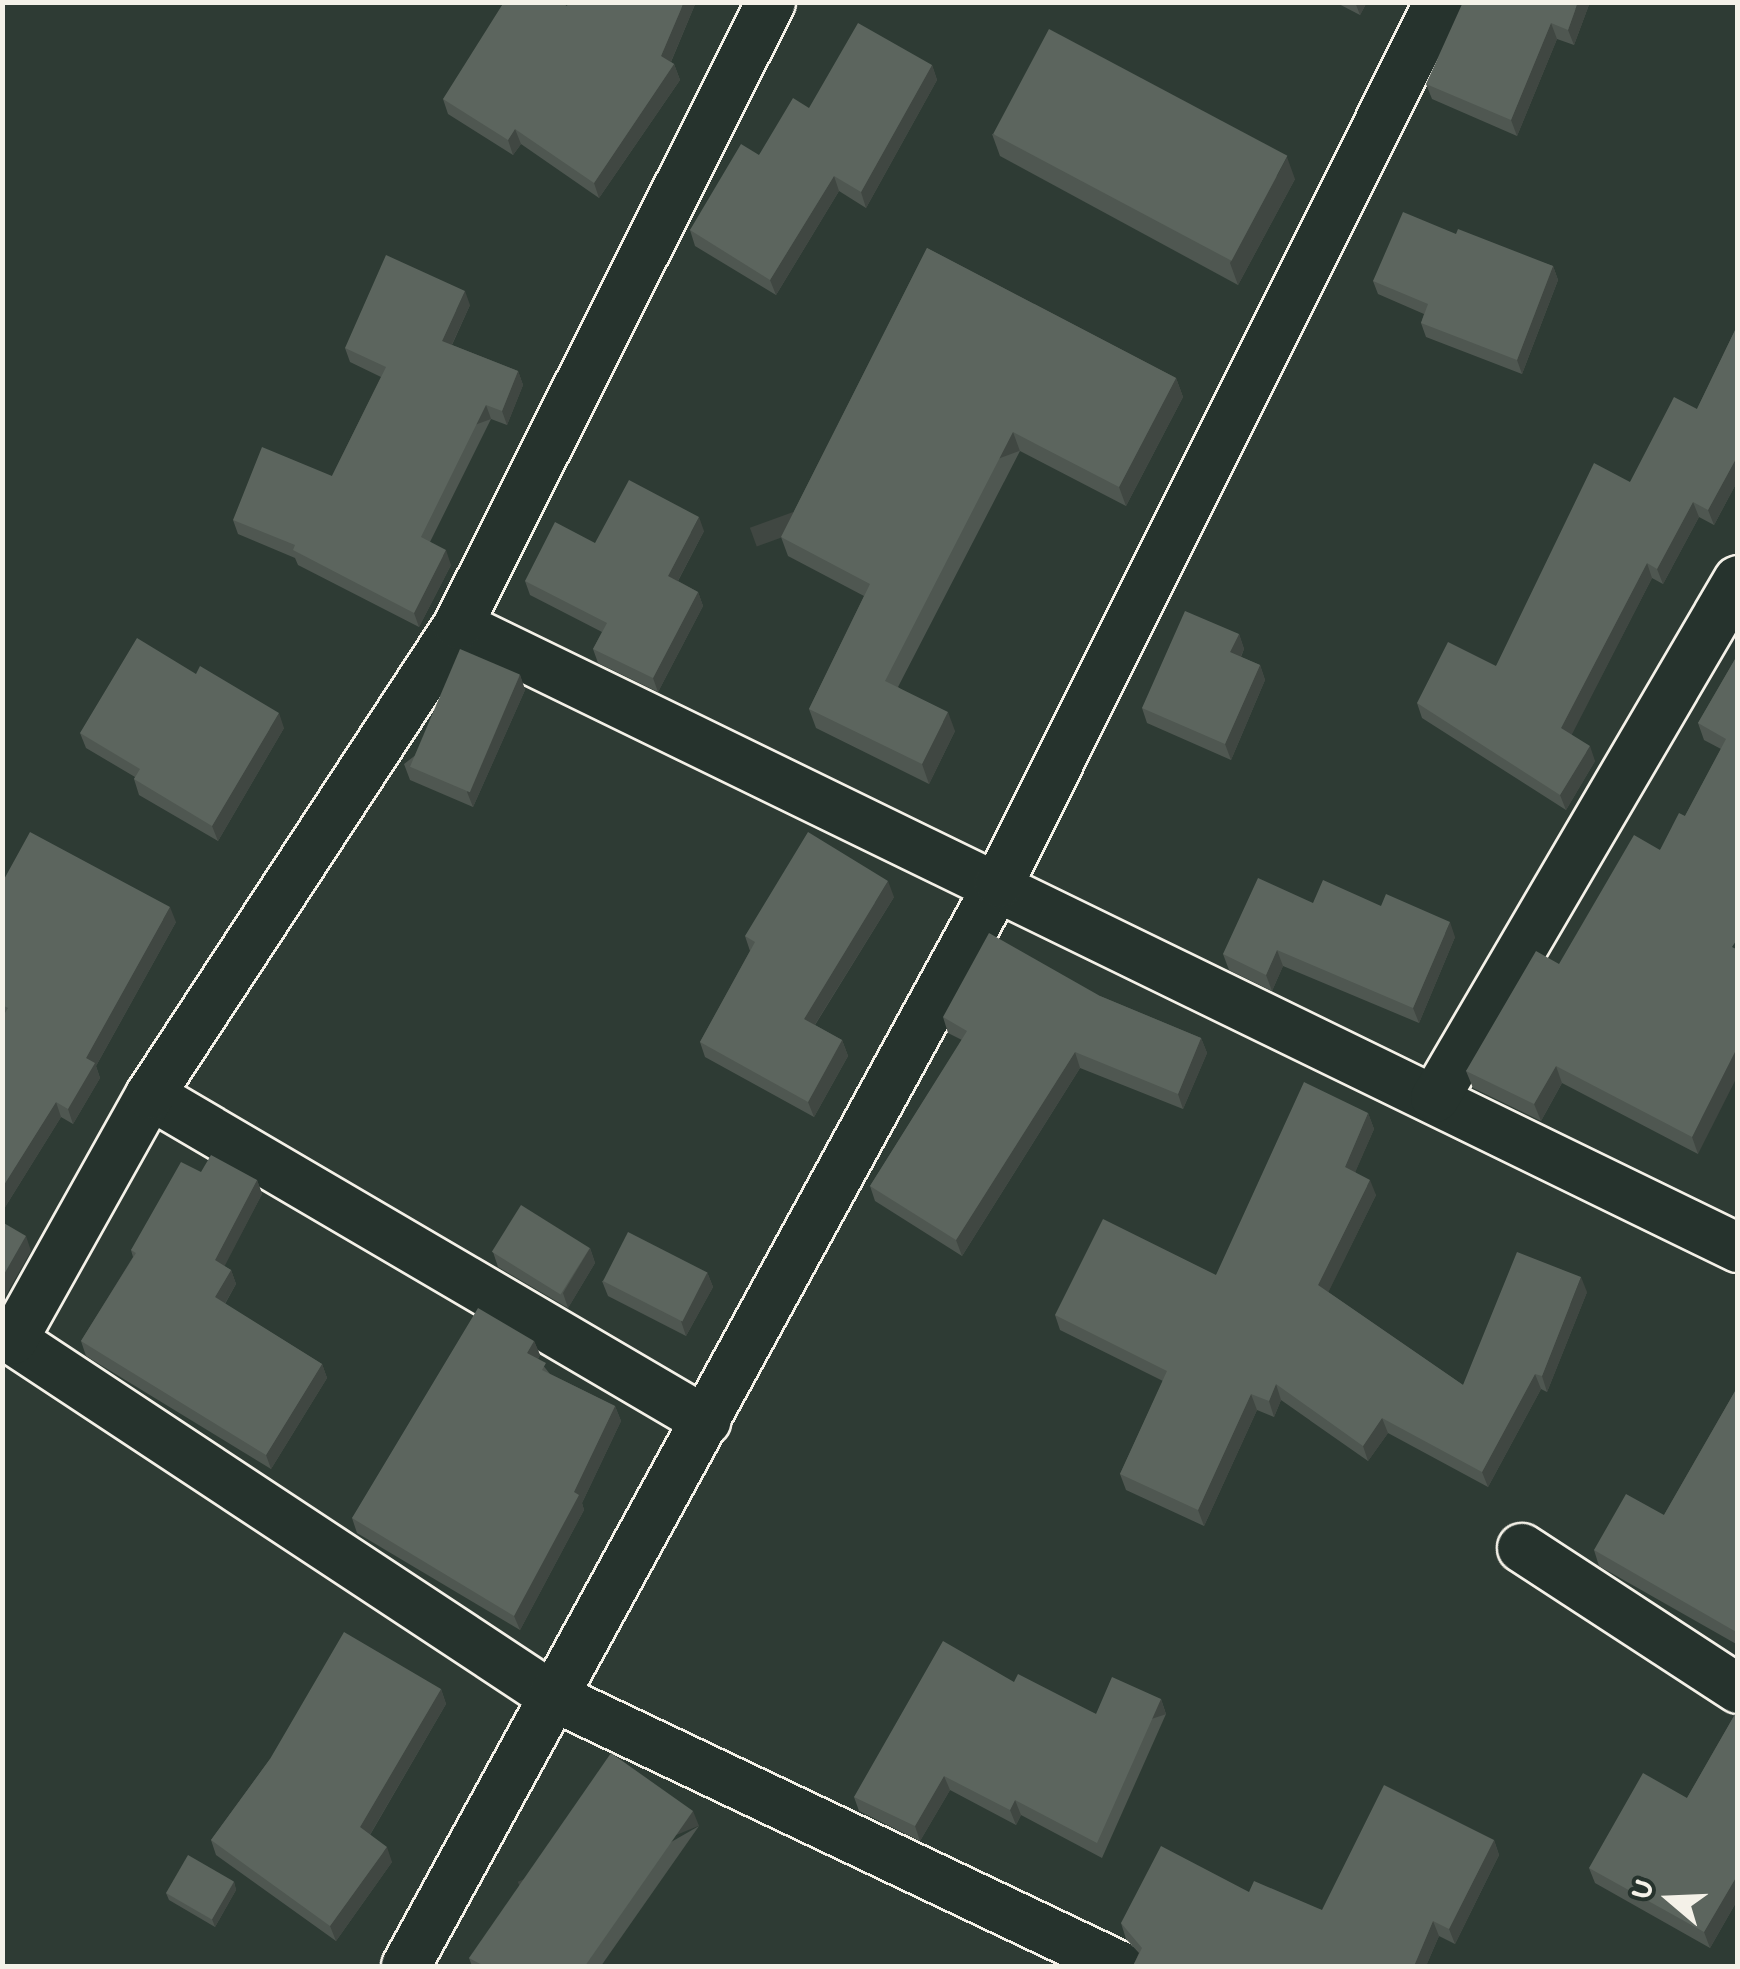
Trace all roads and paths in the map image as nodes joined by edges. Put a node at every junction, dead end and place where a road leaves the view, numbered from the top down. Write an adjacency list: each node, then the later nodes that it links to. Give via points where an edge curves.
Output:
1 (772, 2): 4 (street)
2 (1439, 2): 5 (street)
3 (1738, 580): 7 (street)
4 (458, 625): 5 (street); 6 (street)
5 (999, 883): 7 (street); 10 (street)
6 (150, 1095): 9 (street); 10 (street)
7 (1435, 1098): 8 (street)
8 (1738, 1248)
9 (8, 1336): 13 (street)
10 (706, 1420): 13 (street)
11 (1522, 1548): 12 (street)
12 (1738, 1688)
13 (552, 1696): 14 (street); 15 (street)
14 (406, 1966)
15 (1120, 1966)

